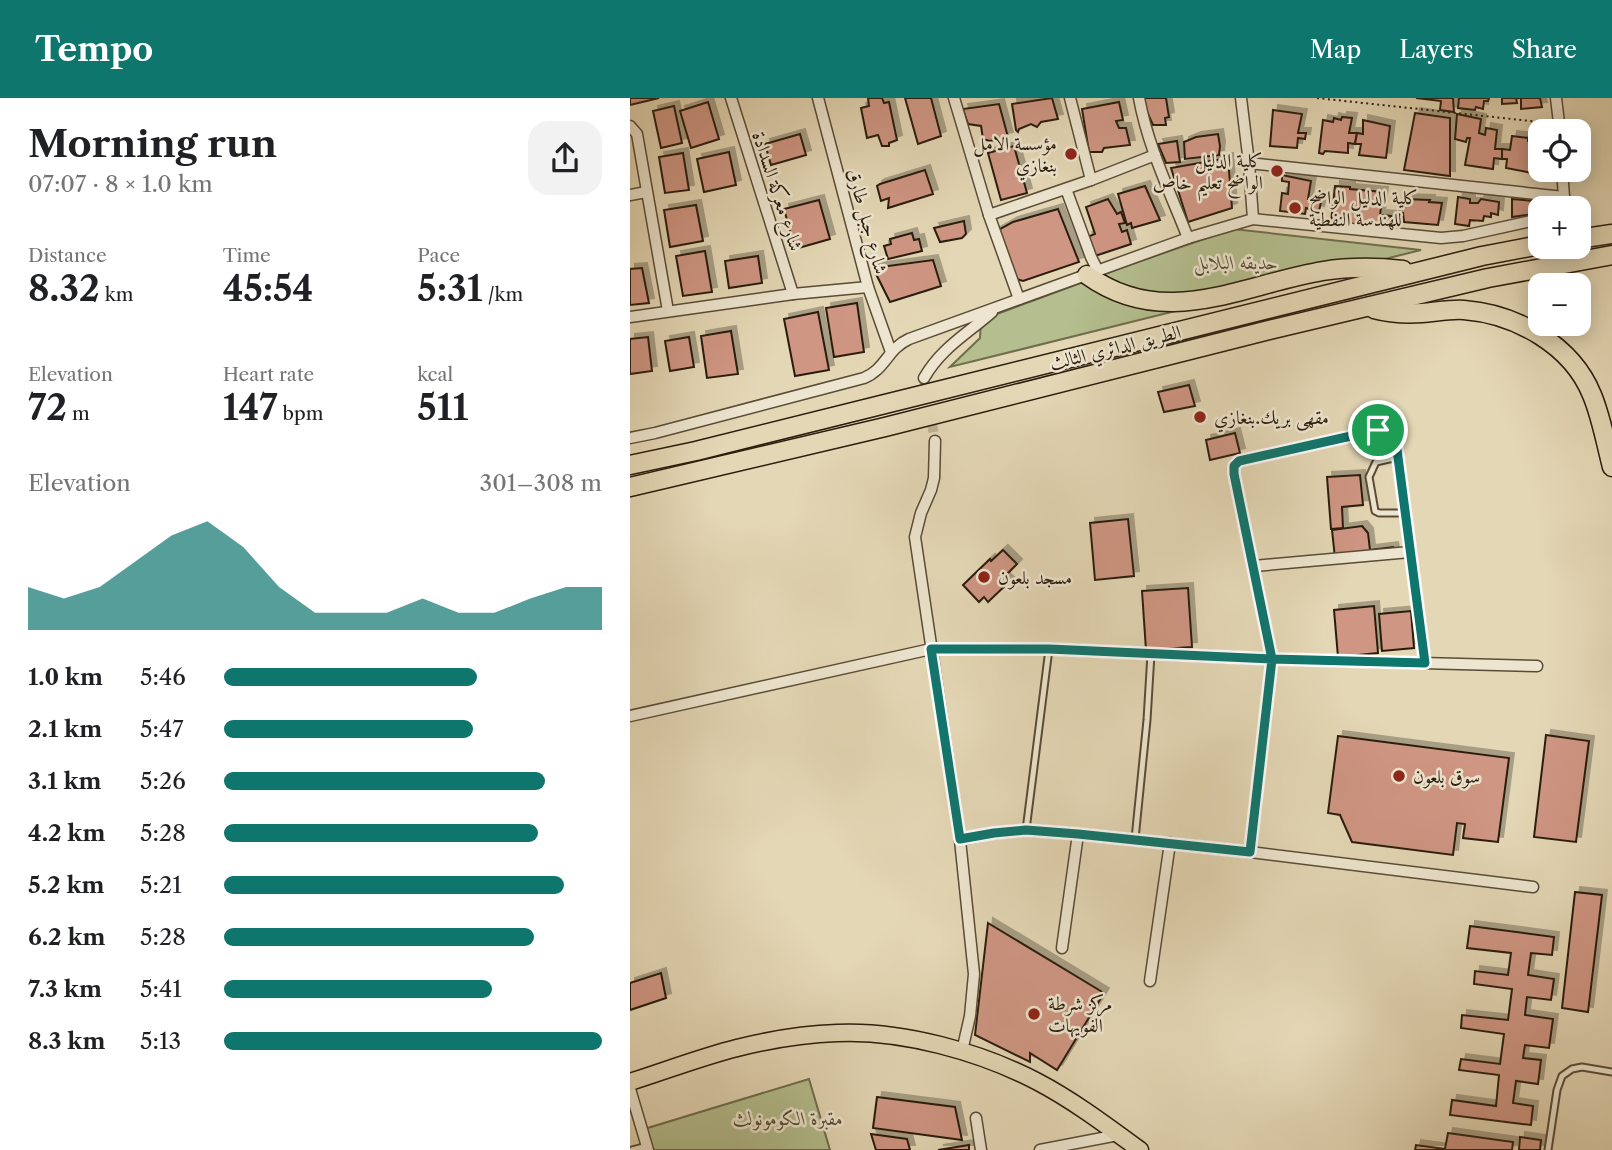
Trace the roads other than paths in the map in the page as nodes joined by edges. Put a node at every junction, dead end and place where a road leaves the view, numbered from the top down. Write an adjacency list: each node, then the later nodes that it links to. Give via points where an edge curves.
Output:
1 (730, 98): 28 (street, شارع معركة السدادة)
2 (818, 98): 27 (street, شارع جبل طارق)
3 (954, 98): 17 (street)
4 (1070, 98): 12 (street)
5 (1139, 98): 10 (street)
6 (1241, 98): 11 (street)
7 (1556, 98): 8 (street)
8 (1559, 119)
9 (630, 126): 14 (street, via 637,134)
10 (1155, 155): 12 (street); 22 (street)
11 (1249, 163): 16 (street); 18 (street)
12 (1091, 180): 13 (street)
13 (1066, 189): 17 (street); 26 (street, via 1091,257)
14 (646, 192): 15 (street); 32 (street)
15 (630, 195)
16 (1555, 196)
17 (989, 215): 29 (street)
18 (1253, 219): 19 (street, via 1441,238); 22 (street)
19 (1528, 222)
20 (1612, 234): 21 (highway)
21 (1591, 237)
22 (1188, 238): 26 (street)
23 (1528, 247): 25 (highway, الطريق الدائري الثالث)
24 (1612, 255): 31 (highway, الطريق الدائري الثالث)
25 (1416, 272): 26 (highway, via 1321,272 1176,302 1128,297 1109,290); 39 (highway, الطريق الدائري الثالث)
26 (1092, 273): 29 (street)
27 (868, 287): 28 (street); 34 (street, شارع جبل طارق)
28 (793, 294): 32 (street)
29 (1018, 299): 30 (street)
30 (998, 307): 34 (street, via 909,340); 35 (street, via 944,351)
31 (1364, 307): 40 (highway, via 1410,313 1477,312 1506,319 1542,337 1571,362 1587,384); 41 (highway, الطريق الدائري الثالث)
32 (668, 311): 33 (street)
33 (630, 317)
34 (891, 352): 36 (street, via 878,370 864,378)
35 (923, 378)
36 (630, 438)
37 (935, 442): 45 (street, via 934,478 915,537)
38 (1398, 457): 42 (street); 42 (lane, via 1376,462 1369,477 1375,511); 44 (street, via 1389,432 1378,430 1239,461 1234,474)
39 (630, 465)
40 (1612, 467)
41 (630, 487)
42 (1405, 513): 43 (street)
43 (1410, 552): 44 (street); 49 (street)
44 (1254, 566): 48 (street)
45 (931, 649): 46 (street); 51 (street); 54 (street)
46 (1049, 649): 47 (street); 52 (lane)
47 (1151, 654): 48 (street); 55 (lane)
48 (1272, 659): 49 (street); 57 (lane)
49 (1425, 663): 50 (street)
50 (1537, 666)
51 (630, 716)
52 (1026, 830): 53 (street); 54 (street)
53 (1078, 834): 55 (street); 59 (street)
54 (960, 839): 61 (street, via 974,974)
55 (1135, 839): 56 (street)
56 (1170, 843): 57 (street); 60 (street)
57 (1250, 852): 58 (street)
58 (1533, 887)
59 (1062, 948)
60 (1150, 981)
61 (962, 1051): 63 (main road, via 885,1035 838,1033 736,1048); 66 (main road, via 1036,1081)
62 (1612, 1072): 72 (lane, via 1581,1067 1562,1076)
63 (630, 1082)
64 (630, 1088): 67 (street)
65 (976, 1118): 69 (street)
66 (1119, 1134): 70 (street); 71 (main road)
67 (647, 1148): 68 (lane)
68 (632, 1150)
69 (981, 1150)
70 (1040, 1150)
71 (1140, 1150)
72 (1548, 1150)

